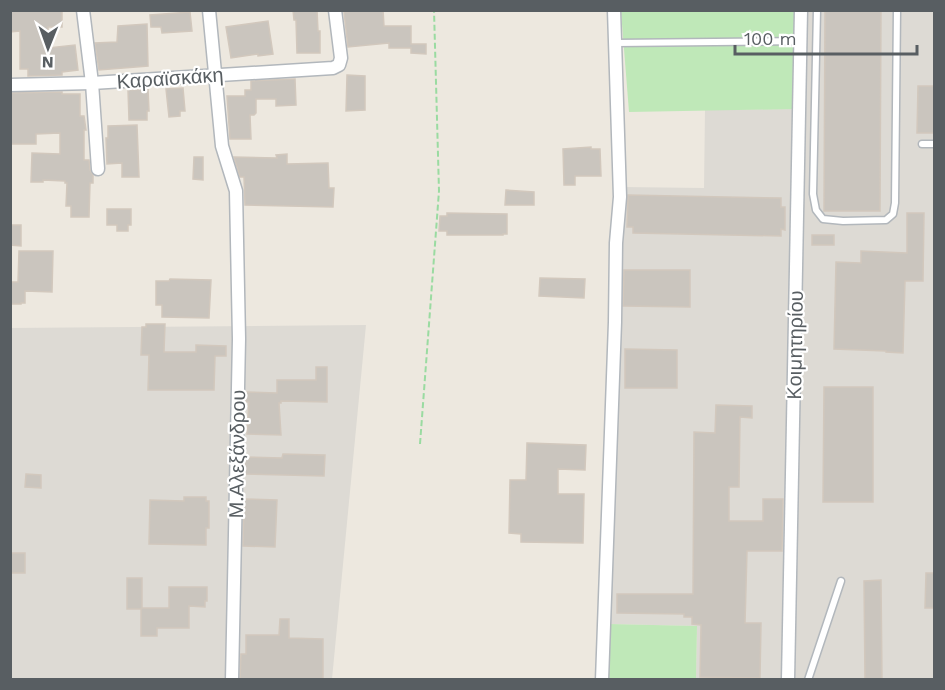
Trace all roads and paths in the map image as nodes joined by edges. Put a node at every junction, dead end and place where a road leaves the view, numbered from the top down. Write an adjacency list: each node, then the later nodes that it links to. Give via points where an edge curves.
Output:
1 (84, 10): 12 (street)
2 (208, 10): 11 (street, Μ.Αλεξάνδρου)
3 (335, 10): 11 (street, Καραϊσκάκη, via 341,58 336,67)
4 (434, 10): 17 (path, via 439,191)
5 (614, 10): 10 (street)
6 (801, 10): 9 (street, Κοιμητηρίου)
7 (817, 10): 8 (lane, via 813,194 816,210 823,219 886,220 893,214 895,203)
8 (897, 10)
9 (801, 41): 10 (lane); 21 (street, Κοιμητηρίου)
10 (615, 43): 20 (street, via 620,195)
11 (216, 75): 12 (street, Καραϊσκάκη); 19 (street, Μ.Αλεξάνδρου, via 222,146 236,191 239,339)
12 (92, 83): 13 (street, Καραϊσκάκη); 16 (street)
13 (10, 85)
14 (922, 144): 15 (lane)
15 (934, 144)
16 (98, 170)
17 (420, 444)
18 (841, 581): 22 (lane)
19 (232, 680)
20 (602, 680)
21 (788, 680)
22 (808, 680)

